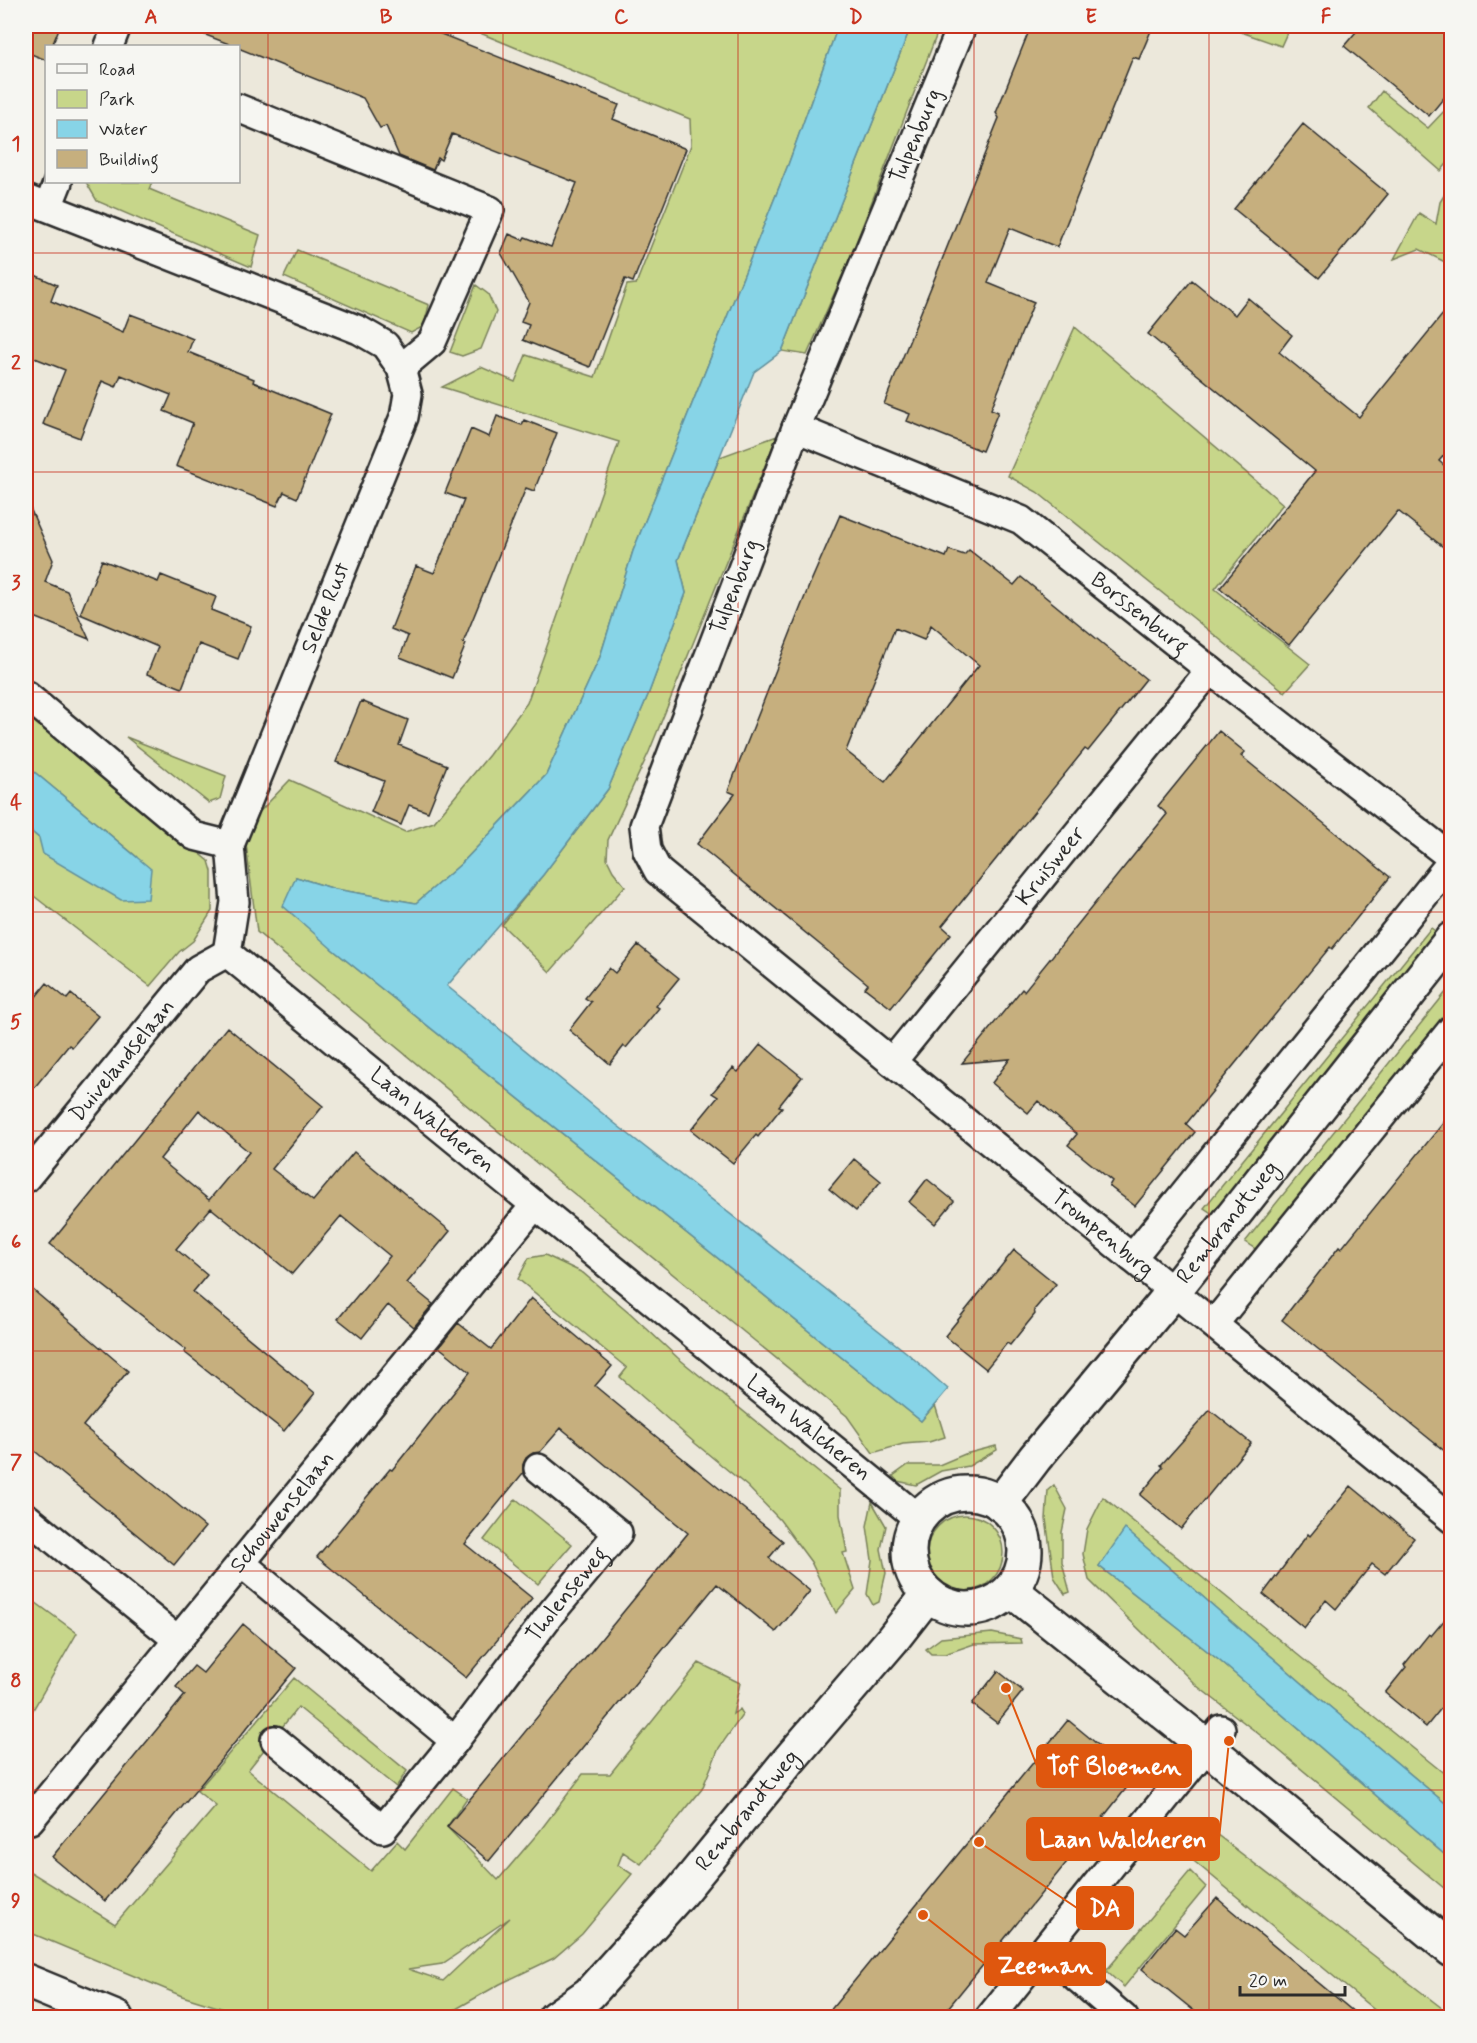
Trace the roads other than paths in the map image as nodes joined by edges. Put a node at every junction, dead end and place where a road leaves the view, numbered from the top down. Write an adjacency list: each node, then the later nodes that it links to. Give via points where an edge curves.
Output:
1 (117, 26): 3 (street)
2 (962, 26): 8 (street, Tulpenburg)
3 (109, 45)
4 (240, 109): 7 (street, via 490,210 432,342)
5 (57, 183): 6 (street)
6 (37, 203): 7 (street, Selde Rust, via 359,330 385,345)
7 (401, 368): 11 (street, Selde Rust, via 408,394 404,417)
8 (796, 428): 9 (street, Borssenburg, via 1021,520); 16 (street, Tulpenburg, via 644,826 647,850 658,871)
9 (1210, 670): 12 (street, Borssenburg); 16 (street, Kruisweer)
10 (26, 696): 11 (street, via 194,836)
11 (230, 845): 14 (street, via 235,902)
12 (1452, 860): 19 (street)
13 (1452, 939): 20 (street, Rembrandtweg)
14 (227, 953): 17 (street, Duivelandselaan, via 198,969); 18 (street, Laan Walcheren)
15 (1452, 1029): 21 (street)
16 (892, 1062): 19 (street, Trompenburg)
17 (26, 1178)
18 (535, 1205): 26 (street, Laan Walcheren); 27 (street, Schouwenselaan)
19 (1132, 1258): 20 (street, Trompenburg)
20 (1173, 1292): 21 (street, Trompenburg); 23 (street, Rembrandtweg)
21 (1214, 1324): 25 (street, Trompenburg)
22 (538, 1468): 33 (street, Tholenseweg, via 618,1533 552,1612)
23 (1000, 1503): 26 (street, via 979,1494 956,1494 935,1503); 28 (street, via 1015,1517 1026,1554 1021,1574)
24 (26, 1517): 30 (street)
25 (1451, 1518)
26 (919, 1519): 29 (street, via 909,1550 917,1581)
27 (241, 1563): 30 (street, Schouwenselaan); 33 (street)
28 (1011, 1590): 29 (street, via 985,1607 955,1608); 31 (street)
29 (928, 1594): 39 (street, Rembrandtweg, via 681,1892 589,1994)
30 (178, 1640): 34 (street, Schouwenselaan)
31 (1214, 1738): 35 (street); 36 (street)
32 (275, 1740): 33 (street, Tholenseweg, via 383,1829)
33 (455, 1741)
34 (30, 1820)
35 (1045, 1950): 40 (street); 41 (street)
36 (1452, 1950)
37 (26, 1982): 38 (street)
38 (116, 2018)
39 (555, 2018)
40 (989, 2018)
41 (1124, 2018)

